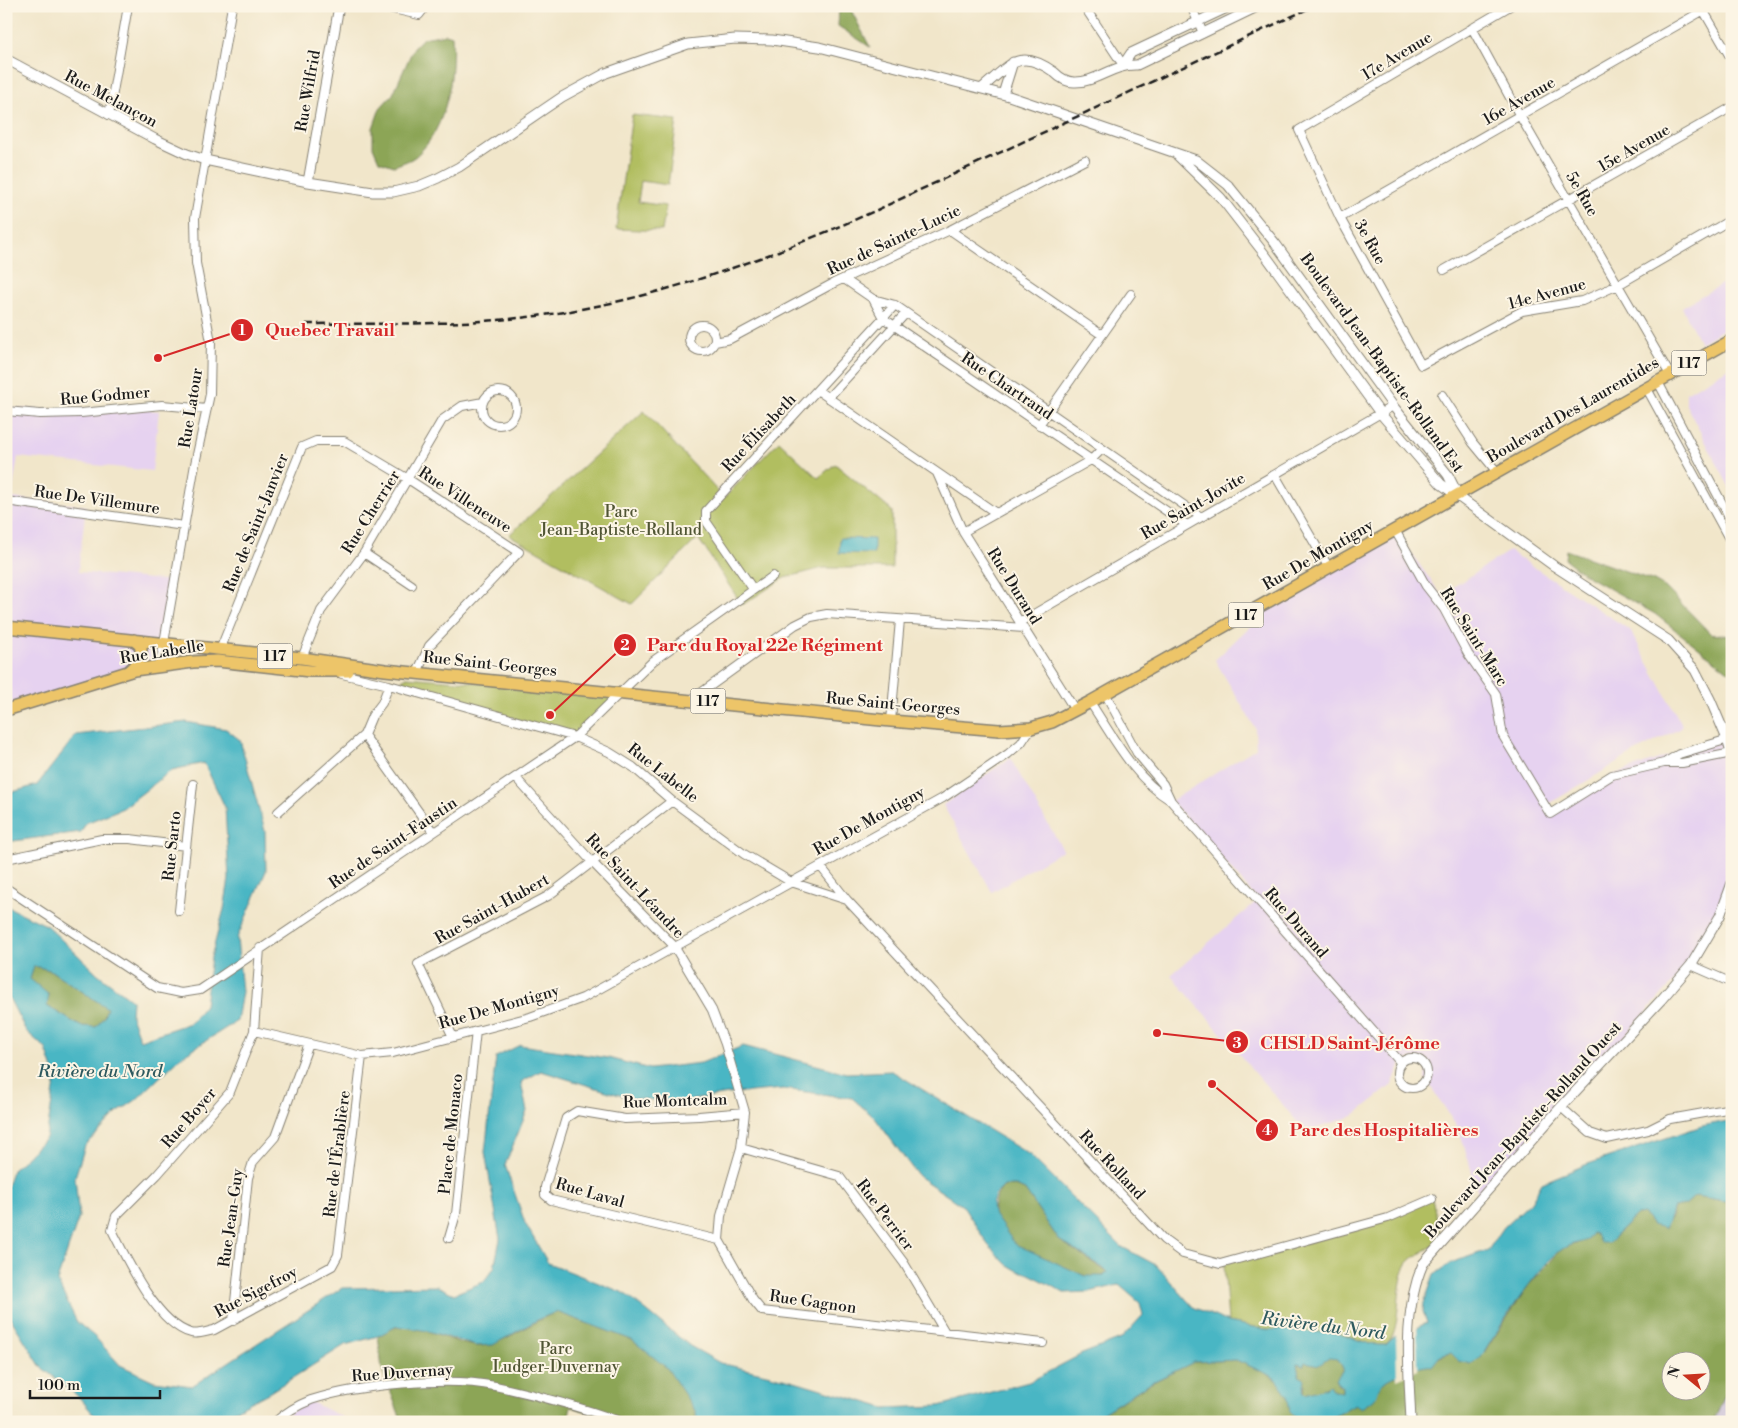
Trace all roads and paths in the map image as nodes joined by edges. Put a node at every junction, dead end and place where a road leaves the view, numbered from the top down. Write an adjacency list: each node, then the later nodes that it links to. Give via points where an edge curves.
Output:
1 (128, 6): 22 (street)
2 (232, 6): 26 (street, Rue Latour)
3 (339, 6): 28 (street, Rue Wilfrid)
4 (380, 6): 5 (street, via 419,14)
5 (426, 6)
6 (1084, 6): 18 (street)
7 (1191, 6): 12 (street)
8 (1232, 6): 12 (street)
9 (1259, 6): 14 (street)
10 (1510, 6): 13 (street, 17e Avenue)
11 (1705, 8): 16 (street); 23 (street, 16e Avenue)
12 (1198, 22): 14 (street); 18 (street, via 1131,53)
13 (1472, 28): 23 (street, 5e Rue); 24 (street, 17e Avenue)
14 (1203, 33): 18 (street, via 1137,66)
15 (6, 59): 22 (street, Rue Melançon)
16 (1732, 60)
17 (1013, 62): 18 (street, via 1023,58 1034,60 1074,82); 19 (street); 20 (street)
18 (1123, 65)
19 (982, 88): 20 (street, Boulevard Jean-Baptiste-Rolland Est); 28 (street, Boulevard Jean-Baptiste-Rolland Est, via 819,47 736,38 688,44 606,73 562,97 459,167 419,186 394,192 373,192)
20 (1003, 94): 25 (street, Boulevard Jean-Baptiste-Rolland Est)
21 (1732, 107): 29 (street, 15e Avenue)
22 (109, 115): 26 (street, Rue Melançon)
23 (1520, 116): 29 (street, 5e Rue); 30 (street, 16e Avenue)
24 (1299, 130): 30 (street, 3e Rue)
25 (1175, 154): 33 (street, Boulevard Jean-Baptiste-Rolland Est, via 1196,160 1228,185); 34 (street, Boulevard Jean-Baptiste-Rolland Est, via 1221,198)
26 (205, 160): 28 (street, Boulevard Jean-Baptiste-Rolland Est); 58 (street, Rue Latour, via 194,245 211,342)
27 (1085, 160): 32 (street, Rue de Sainte-Lucie)
28 (308, 182)
29 (1570, 200): 35 (street, 15e Avenue); 38 (street, 5e Rue)
30 (1340, 218): 49 (street, 3e Rue)
31 (1732, 219): 38 (street, 14e Avenue)
32 (950, 230): 36 (street, Rue de Sainte-Lucie); 46 (street)
33 (1276, 243): 34 (street); 37 (street, Boulevard Jean-Baptiste-Rolland Est)
34 (1263, 252): 39 (street, Boulevard Jean-Baptiste-Rolland Est)
35 (1444, 270)
36 (844, 279): 41 (street, Rue Chartrand); 48 (street, Rue de Sainte-Lucie, via 730,339)
37 (1305, 283): 39 (street); 57 (street, Boulevard Jean-Baptiste-Rolland Est)
38 (1618, 285): 49 (street, 14e Avenue, via 1582,301 1522,311); 50 (street, 5e Rue)
39 (1292, 291): 61 (street, Boulevard Jean-Baptiste-Rolland Est)
40 (1131, 294): 46 (street)
41 (873, 299): 42 (street, Rue Chartrand); 44 (street, Rue Chartrand)
42 (895, 305): 43 (street, Rue Chartrand); 44 (street, Rue Élisabeth)
43 (906, 313): 45 (street); 60 (street, Rue Chartrand)
44 (883, 318): 45 (street, Rue Chartrand); 53 (street, Rue Élisabeth)
45 (894, 326): 55 (street); 62 (street, Rue Chartrand)
46 (1102, 335): 60 (street)
47 (1732, 340): 50 (main road, Boulevard Des Laurentides / 117)
48 (715, 342)
49 (1421, 365)
50 (1669, 373): 51 (main road, Boulevard Des Laurentides / 117)
51 (1657, 380): 52 (main road, Boulevard Des Laurentides / 117); 76 (street)
52 (1646, 386): 67 (main road, Boulevard Des Laurentides / 117); 81 (street)
53 (817, 390): 55 (street); 86 (street, Rue Élisabeth, via 706,511 705,516)
54 (1442, 395): 67 (street, via 1473,444)
55 (828, 398): 66 (street)
56 (483, 402): 56 (street, Rue Cherrier, via 490,393 506,392 516,404 515,414 507,423 496,425 486,419); 70 (street, Rue Cherrier, via 462,406 442,420)
57 (1393, 406): 61 (street, Rue Saint-Jovite); 72 (street, Boulevard Jean-Baptiste-Rolland Est, via 1448,475)
58 (207, 409): 59 (street, Rue Godmer, via 162,405 81,413); 78 (street, Rue Latour)
59 (6, 411)
60 (1048, 412): 62 (street); 64 (street, Rue Chartrand)
61 (1380, 413): 68 (street, Rue Saint-Jovite); 72 (street, Boulevard Jean-Baptiste-Rolland Est, via 1441,484)
62 (1039, 424): 65 (street, Rue Chartrand)
63 (344, 441): 70 (street, Rue Villeneuve); 92 (street, Rue de Saint-Janvier, via 316,441 302,447)
64 (1102, 449): 65 (street); 69 (street, Rue Chartrand)
65 (1091, 460): 71 (street, Rue Chartrand); 74 (street)
66 (937, 472): 74 (street); 80 (street, Rue Durand)
67 (1498, 472): 72 (main road, Boulevard Des Laurentides / 117)
68 (1275, 475): 75 (street, Rue Saint-Jovite); 83 (street)
69 (1142, 476): 71 (street); 75 (street, Rue Chartrand)
70 (408, 479): 82 (street, Rue Cherrier); 98 (street, Rue Villeneuve, via 519,552 428,646)
71 (1134, 489): 77 (street, Rue Chartrand)
72 (1458, 495): 79 (main road, Rue De Montigny / 117); 110 (street, via 1546,561 1668,640 1695,670)
73 (6, 501): 78 (street, Rue De Villemure)
74 (996, 512): 80 (street)
75 (1201, 517): 77 (street, Rue Saint-Jovite)
76 (1732, 522)
77 (1188, 525): 88 (street, Rue Saint-Jovite)
78 (184, 526): 91 (street, Rue Latour)
79 (1395, 530): 83 (main road, Rue De Montigny / 117); 112 (street, Rue Saint-Marc, via 1426,586 1444,609 1468,654 1496,694 1503,736 1550,814 1612,775)
80 (963, 532): 88 (street, Rue Durand)
81 (1732, 544)
82 (364, 553): 85 (street); 93 (street, Rue Cherrier, via 321,611)
83 (1329, 568): 100 (main road, Rue De Montigny / 117)
84 (773, 576): 86 (street, Rue de Saint-Faustin)
85 (412, 585)
86 (753, 590): 101 (street, Rue de Saint-Faustin, via 653,661)
87 (900, 620): 88 (street); 102 (street, via 827,614 811,617); 106 (street)
88 (1022, 625): 105 (street, Rue Durand)
89 (6, 627): 90 (main road, Rue Saint-Georges / 117)
90 (134, 640): 91 (main road, Rue Saint-Georges / 117); 96 (main road, via 142,655)
91 (164, 644): 92 (main road, Rue Saint-Georges / 117); 94 (street, Rue Latour)
92 (220, 650): 93 (main road, Rue Saint-Georges / 117)
93 (302, 658): 95 (main road, Rue Saint-Georges / 117)
94 (160, 666): 96 (main road, Rue Labelle / 117); 97 (main road, Rue Labelle / 117, via 217,661)
95 (385, 670): 97 (main road, Rue Labelle / 117); 98 (main road, Rue Saint-Georges / 117)
96 (129, 671): 104 (main road, Rue Labelle / 117)
97 (327, 671): 99 (street, Rue Labelle)
98 (417, 673): 101 (main road, Rue Saint-Georges / 117)
99 (389, 685): 108 (street); 109 (street, Rue Labelle)
100 (1105, 693): 103 (main road, Rue De Montigny / 117); 116 (street, Rue Durand, via 1137,753 1163,784)
101 (620, 694): 102 (main road, Rue Saint-Georges / 117); 109 (street, Rue de Saint-Faustin)
102 (691, 700): 106 (main road, Rue Saint-Georges / 117)
103 (1090, 702): 105 (main road, Rue De Montigny / 117); 116 (street, Rue Durand, via 1129,761 1155,791)
104 (6, 710)
105 (1076, 710): 107 (main road, Rue De Montigny / 117)
106 (891, 721): 107 (main road, Rue Saint-Georges / 117, via 999,730)
107 (1031, 728): 122 (street, Rue De Montigny, via 1022,743 943,798)
108 (364, 734): 117 (street); 118 (street)
109 (575, 737): 113 (street, Rue de Saint-Faustin); 115 (street, Rue Labelle, via 633,767)
110 (1730, 738): 111 (street); 112 (street, via 1680,754)
111 (1732, 754): 112 (street)
112 (1664, 763)
113 (516, 778): 118 (street, Rue de Saint-Faustin); 121 (street, Rue Saint-Léandre)
114 (193, 784): 119 (street, Rue Sarto)
115 (672, 801): 121 (street, Rue Saint-Hubert); 123 (street, Rue Labelle, via 744,854)
116 (1171, 801): 137 (street, Rue Durand)
117 (278, 812)
118 (433, 832): 129 (street, Rue de Saint-Faustin)
119 (186, 846): 120 (street, via 123,838 102,839); 127 (street, Rue Sarto)
120 (6, 859)
121 (593, 863): 128 (street, Rue Saint-Léandre); 134 (street, Rue Saint-Hubert, via 548,896 418,964)
122 (821, 867): 123 (street, Rue De Montigny); 126 (street, Rue Rolland)
123 (791, 882): 126 (street, Rue Rolland); 128 (street, Rue De Montigny)
124 (1732, 883): 130 (street, Boulevard Jean-Baptiste-Rolland Ouest, via 1720,916)
125 (6, 888): 129 (street, Rue de Saint-Faustin, via 157,988 181,993 200,990)
126 (847, 900): 143 (street, Rue Rolland, via 1164,1240 1183,1254 1220,1264 1388,1218)
127 (179, 912)
128 (674, 946): 133 (street, Rue De Montigny, via 583,998 530,1017); 141 (street, Rue Saint-Léandre, via 712,1010)
129 (260, 948): 132 (street, Rue Boyer)
130 (1691, 965): 131 (street); 138 (street, Boulevard Jean-Baptiste-Rolland Ouest)
131 (1732, 983)
132 (254, 1031): 135 (street, Rue De Montigny); 144 (street, Rue Boyer, via 230,1092 116,1216)
133 (476, 1031): 134 (street, Rue De Montigny); 145 (street, Place de Monaco, via 456,1214)
134 (453, 1037): 136 (street, Rue De Montigny, via 393,1054)
135 (309, 1044): 136 (street, Rue De Montigny); 148 (street, Rue Jean-Guy, via 275,1137 253,1162 248,1178)
136 (362, 1056): 147 (street, Rue de l'Érablière)
137 (1401, 1063)
138 (1561, 1107): 139 (street, via 1590,1133 1607,1139 1648,1130 1670,1119); 153 (street, Boulevard Jean-Baptiste-Rolland Ouest, via 1423,1264 1414,1284 1410,1324)
139 (1732, 1108)
140 (577, 1112): 141 (street, Rue Montcalm, via 625,1118); 146 (street, Rue Laval, via 566,1118 545,1195 551,1200)
141 (745, 1112): 142 (street)
142 (741, 1148): 146 (street, via 721,1216); 149 (street, Rue Perrier, via 839,1176 904,1263)
143 (1432, 1199)
144 (112, 1230): 148 (street, Rue Sigefroy, via 140,1284 171,1322 192,1334 214,1330)
145 (449, 1238)
146 (719, 1240): 149 (street, Rue Gagnon, via 762,1311)
147 (338, 1255): 148 (street, Rue Sigefroy, via 332,1266)
148 (233, 1321)
149 (945, 1332): 150 (street, Rue Gagnon)
150 (1043, 1343)
151 (275, 1422): 152 (street, Rue Duvernay, via 309,1401 341,1392 419,1383 468,1383 495,1386)
152 (623, 1422)
153 (1411, 1422)

